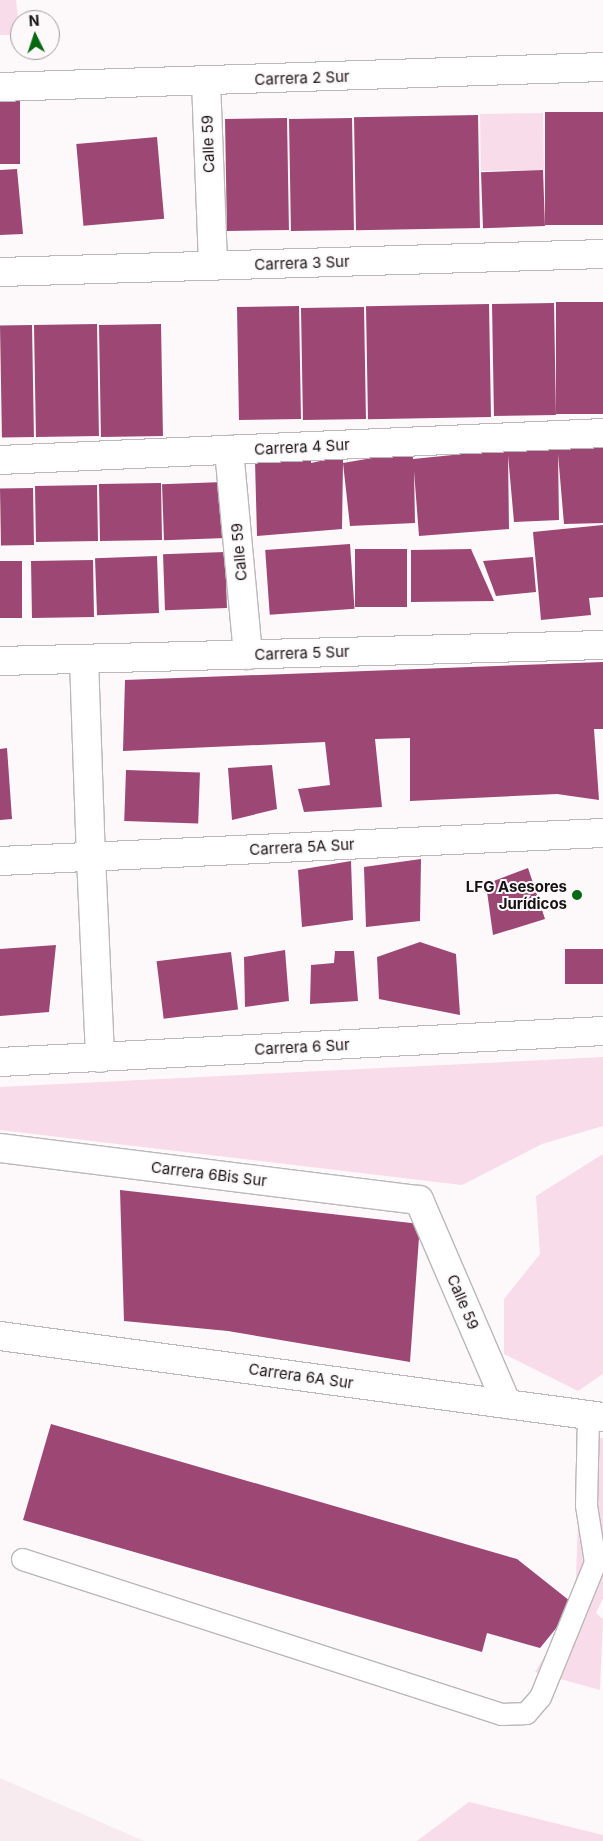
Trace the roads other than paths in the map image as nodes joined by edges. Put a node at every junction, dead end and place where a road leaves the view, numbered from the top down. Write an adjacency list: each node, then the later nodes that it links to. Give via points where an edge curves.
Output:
1 (603, 67): 2 (street, Carrera 2 Sur)
2 (206, 82): 3 (street, Carrera 2 Sur); 5 (street, Calle 59)
3 (0, 87)
4 (603, 254): 5 (street, Carrera 3 Sur)
5 (213, 266): 6 (street, Carrera 3 Sur)
6 (0, 272)
7 (603, 433): 8 (street, Carrera 4 Sur)
8 (229, 450): 9 (street, Carrera 4 Sur); 11 (street, Calle 59)
9 (0, 460)
10 (603, 645): 11 (street, Carrera 5 Sur)
11 (248, 655): 12 (street, Carrera 5 Sur)
12 (84, 660): 13 (street, Carrera 5 Sur); 15 (street)
13 (0, 661)
14 (603, 833): 15 (street, Carrera 5A Sur)
15 (91, 857): 16 (street, Carrera 5A Sur); 18 (street)
16 (0, 862)
17 (603, 1031): 18 (street, Carrera 6 Sur)
18 (100, 1058): 19 (street, Carrera 6 Sur)
19 (0, 1062)
20 (0, 1148): 21 (street, Carrera 6Bis Sur)
21 (419, 1200): 23 (street, Calle 59)
22 (0, 1336): 23 (street, Carrera 6A Sur)
23 (507, 1404): 24 (street, Carrera 6A Sur)
24 (595, 1416): 25 (lane, via 586,1505)
25 (599, 1556): 26 (lane, via 540,1697 526,1713 501,1714)
26 (22, 1559)

